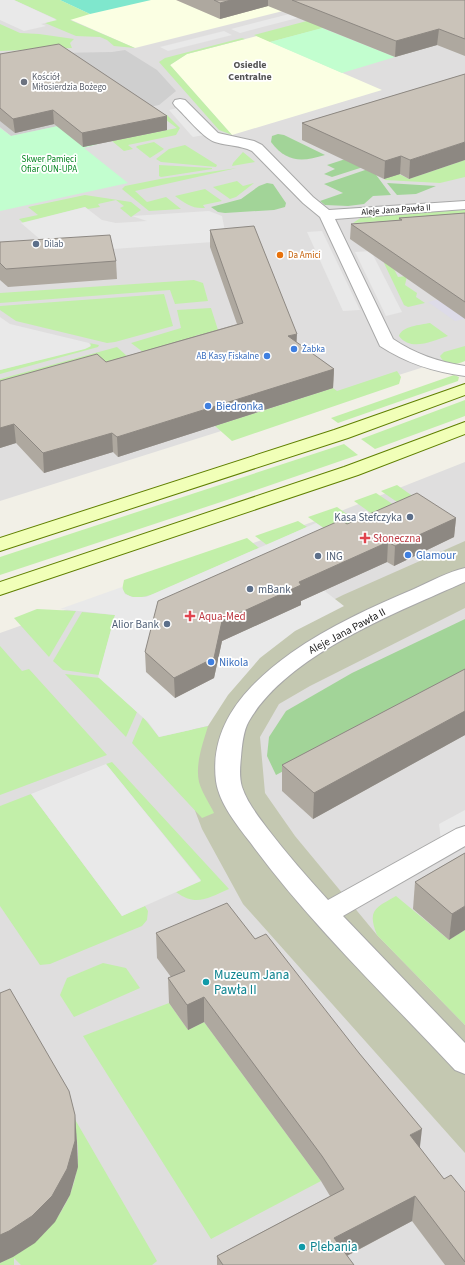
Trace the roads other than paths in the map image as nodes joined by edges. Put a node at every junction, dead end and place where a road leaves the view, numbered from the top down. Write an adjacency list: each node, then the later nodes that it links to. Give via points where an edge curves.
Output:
1 (180, 103): 3 (street, via 213,136 249,144 260,150)
2 (465, 205): 3 (street, Aleje Jana Pawła II)
3 (326, 215): 4 (street, via 386,342 410,357)
4 (465, 371)
5 (465, 389): 7 (main road, via 341,434)
6 (465, 428): 9 (main road, via 351,471)
7 (0, 545)
8 (465, 574): 11 (street, Aleje Jana Pawła II, via 317,645 279,673 255,696 237,721 228,753 229,787 246,820 292,878)
9 (0, 589)
10 (465, 834): 11 (street)
11 (325, 914): 12 (street, Aleje Jana Pawła II)
12 (465, 1062)

